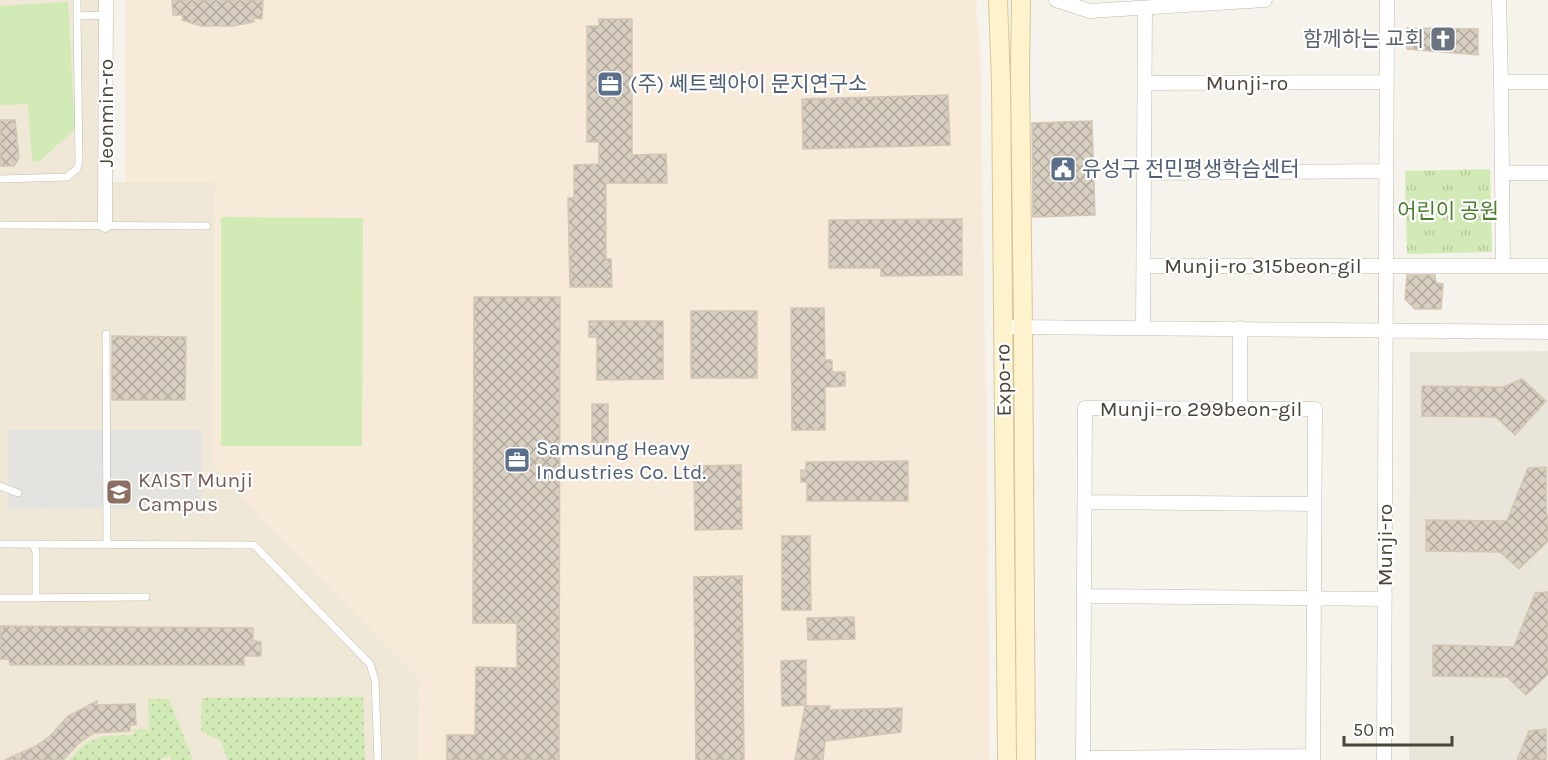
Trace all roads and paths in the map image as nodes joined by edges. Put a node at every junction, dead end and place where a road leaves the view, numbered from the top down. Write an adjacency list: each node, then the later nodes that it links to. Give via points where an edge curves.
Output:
1 (77, 0): 11 (lane)
2 (106, 0): 10 (street, Jeonmin-ro)
3 (998, 0): 28 (main road, Expo-ro)
4 (1021, 0): 29 (main road, Expo-ro)
5 (1056, 0): 9 (street, via 1090,11)
6 (1265, 0): 9 (street)
7 (1387, 0): 12 (street, Munji-ro)
8 (1499, 0): 13 (street)
9 (1145, 9): 15 (street, Munji-ro 315beon-gil)
10 (106, 15): 11 (lane); 22 (street, Jeonmin-ro)
11 (77, 16): 20 (lane, via 77,169 67,177)
12 (1386, 82): 15 (street, Munji-ro); 16 (street, Munji-ro)
13 (1502, 82): 14 (street); 18 (street)
14 (1548, 82)
15 (1145, 83): 17 (street, Munji-ro 315beon-gil)
16 (1386, 171): 17 (street); 24 (street, Munji-ro)
17 (1144, 172): 25 (street, Munji-ro 315beon-gil)
18 (1502, 172): 19 (street); 26 (street)
19 (1548, 173)
20 (0, 179)
21 (0, 225): 22 (lane)
22 (105, 225): 23 (lane)
23 (207, 226)
24 (1386, 265): 25 (street, Munji-ro 315beon-gil); 26 (street, Munji-ro 315beon-gil); 32 (street, Munji-ro)
25 (1144, 266): 30 (street)
26 (1503, 266): 27 (street, Munji-ro 315beon-gil)
27 (1548, 266)
28 (1002, 327): 29 (street); 52 (main road, Expo-ro)
29 (1023, 327): 30 (street); 53 (main road, Expo-ro)
30 (1143, 328): 31 (street)
31 (1240, 328): 32 (street); 35 (street)
32 (1385, 331): 33 (street); 48 (street, Munji-ro)
33 (1548, 332)
34 (106, 334): 42 (lane)
35 (1240, 409): 38 (street, Munji-ro 299beon-gil, via 1085,408); 39 (street, Munji-ro 299beon-gil, via 1315,409)
36 (0, 486): 37 (lane)
37 (18, 493)
38 (1084, 502): 39 (street); 43 (street, Munji-ro 299beon-gil)
39 (1314, 504): 47 (street, Munji-ro 299beon-gil)
40 (0, 544): 41 (lane)
41 (33, 544): 42 (lane); 46 (lane)
42 (107, 544): 51 (lane, via 254,546 370,664 375,680)
43 (1084, 596): 47 (street); 50 (street, Munji-ro 299beon-gil)
44 (146, 597): 46 (lane)
45 (0, 598): 46 (lane)
46 (36, 598)
47 (1314, 599): 48 (street); 49 (street, Munji-ro 299beon-gil)
48 (1385, 599): 54 (street, Munji-ro)
49 (1313, 758): 50 (street, Munji-ro 299beon-gil)
50 (1083, 759)
51 (378, 760)
52 (1006, 760)
53 (1026, 760)
54 (1384, 760)

